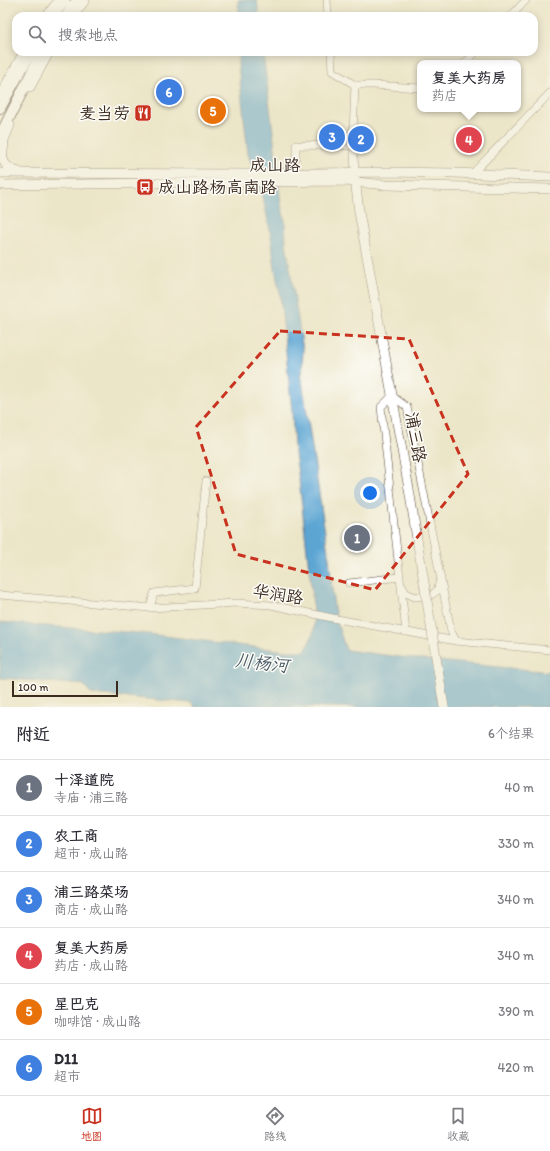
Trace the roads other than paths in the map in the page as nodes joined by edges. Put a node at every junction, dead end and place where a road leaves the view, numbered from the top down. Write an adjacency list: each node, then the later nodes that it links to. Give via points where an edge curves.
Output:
1 (59, 0): 7 (main road)
2 (65, 0): 8 (highway)
3 (77, 0): 9 (highway)
4 (85, 0): 10 (main road)
5 (327, 0): 11 (street)
6 (526, 0): 12 (street)
7 (50, 12)
8 (56, 12)
9 (69, 12)
10 (76, 12)
11 (328, 12)
12 (515, 12)
13 (22, 56): 21 (main road)
14 (29, 56): 22 (highway)
15 (40, 56): 23 (highway)
16 (47, 56): 23 (main road)
17 (331, 56): 18 (street, via 332,71)
18 (355, 85): 19 (street); 24 (street)
19 (417, 88)
20 (550, 93): 28 (street)
21 (0, 96)
22 (0, 108)
23 (2, 138): 25 (main road); 27 (main road, via 2,159 5,165 15,171)
24 (353, 146): 26 (street, via 296,145); 30 (street)
25 (0, 150)
26 (296, 157)
27 (26, 173): 29 (main road, 成山路); 32 (main road, 成山路)
28 (472, 173): 30 (main road, 成山路, via 385,172); 31 (main road, 成山路)
29 (0, 174)
30 (355, 177): 32 (main road, 成山路); 34 (main road, 成山路, via 386,185); 35 (main road, 浦三路)
31 (550, 177)
32 (244, 178): 33 (main road, 成山路)
33 (0, 186)
34 (550, 189)
35 (392, 396): 37 (street, via 407,407); 38 (street, via 381,407); 45 (main road, 浦三路, bridge)
36 (206, 481): 41 (street, via 195,588 154,592)
37 (441, 577): 38 (street, via 437,591 431,595 415,597 406,592); 43 (street, via 451,631)
38 (400, 581): 39 (street); 42 (street)
39 (349, 583)
40 (0, 595): 41 (street, 华润路)
41 (150, 608): 42 (street, 华润路, via 236,602 271,605)
42 (406, 632): 43 (street, 华润路)
43 (456, 641): 44 (street, 华润路)
44 (550, 650)
45 (444, 707)

